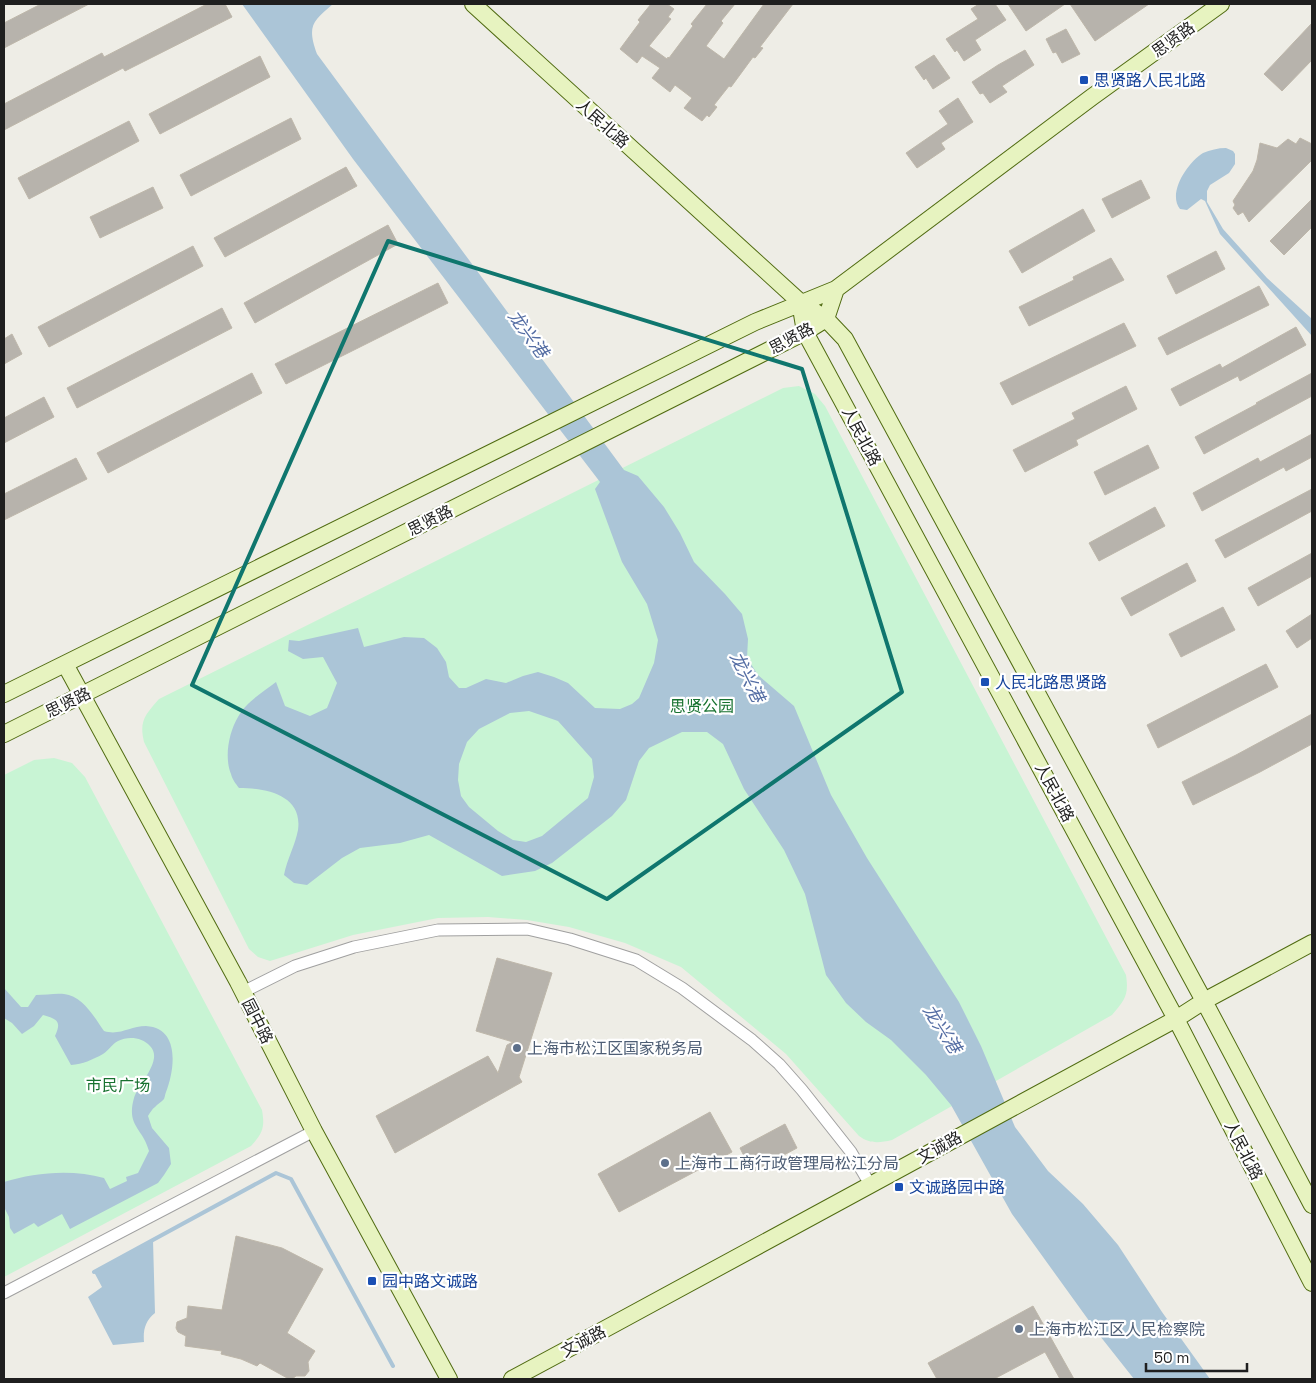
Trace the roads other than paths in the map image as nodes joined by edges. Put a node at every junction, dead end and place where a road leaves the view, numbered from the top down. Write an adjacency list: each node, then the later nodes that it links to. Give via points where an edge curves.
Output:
1 (473, 4): 4 (main road, 人民北路)
2 (1221, 4): 3 (main road, 思贤路)
3 (836, 289): 4 (main road, 思贤路); 5 (main road, 思贤路)
4 (800, 302): 5 (main road, 人民北路); 6 (main road, 人民北路); 7 (main road, 思贤路)
5 (826, 319): 6 (main road, 思贤路); 13 (main road, 人民北路, via 845,339)
6 (805, 332): 9 (main road, 思贤路); 14 (main road, 人民北路)
7 (65, 664): 8 (main road, 思贤路); 9 (main road, 园中路)
8 (4, 694)
9 (82, 695): 10 (main road, 思贤路); 12 (main road, 园中路)
10 (4, 734)
11 (1312, 943): 13 (main road, 文诚路)
12 (243, 992): 15 (main road, 园中路); 16 (street, via 295,966 354,947 438,930 527,929 570,939 636,960 682,988 752,1040 802,1090 850,1152)
13 (1204, 1001): 14 (main road, 文诚路); 17 (main road, 人民北路)
14 (1176, 1019): 16 (main road, 文诚路); 18 (main road, 人民北路)
15 (314, 1131): 19 (street); 20 (main road, 园中路)
16 (871, 1186): 21 (main road, 文诚路)
17 (1312, 1205)
18 (1312, 1283)
19 (4, 1293)
20 (449, 1379)
21 (512, 1379)

